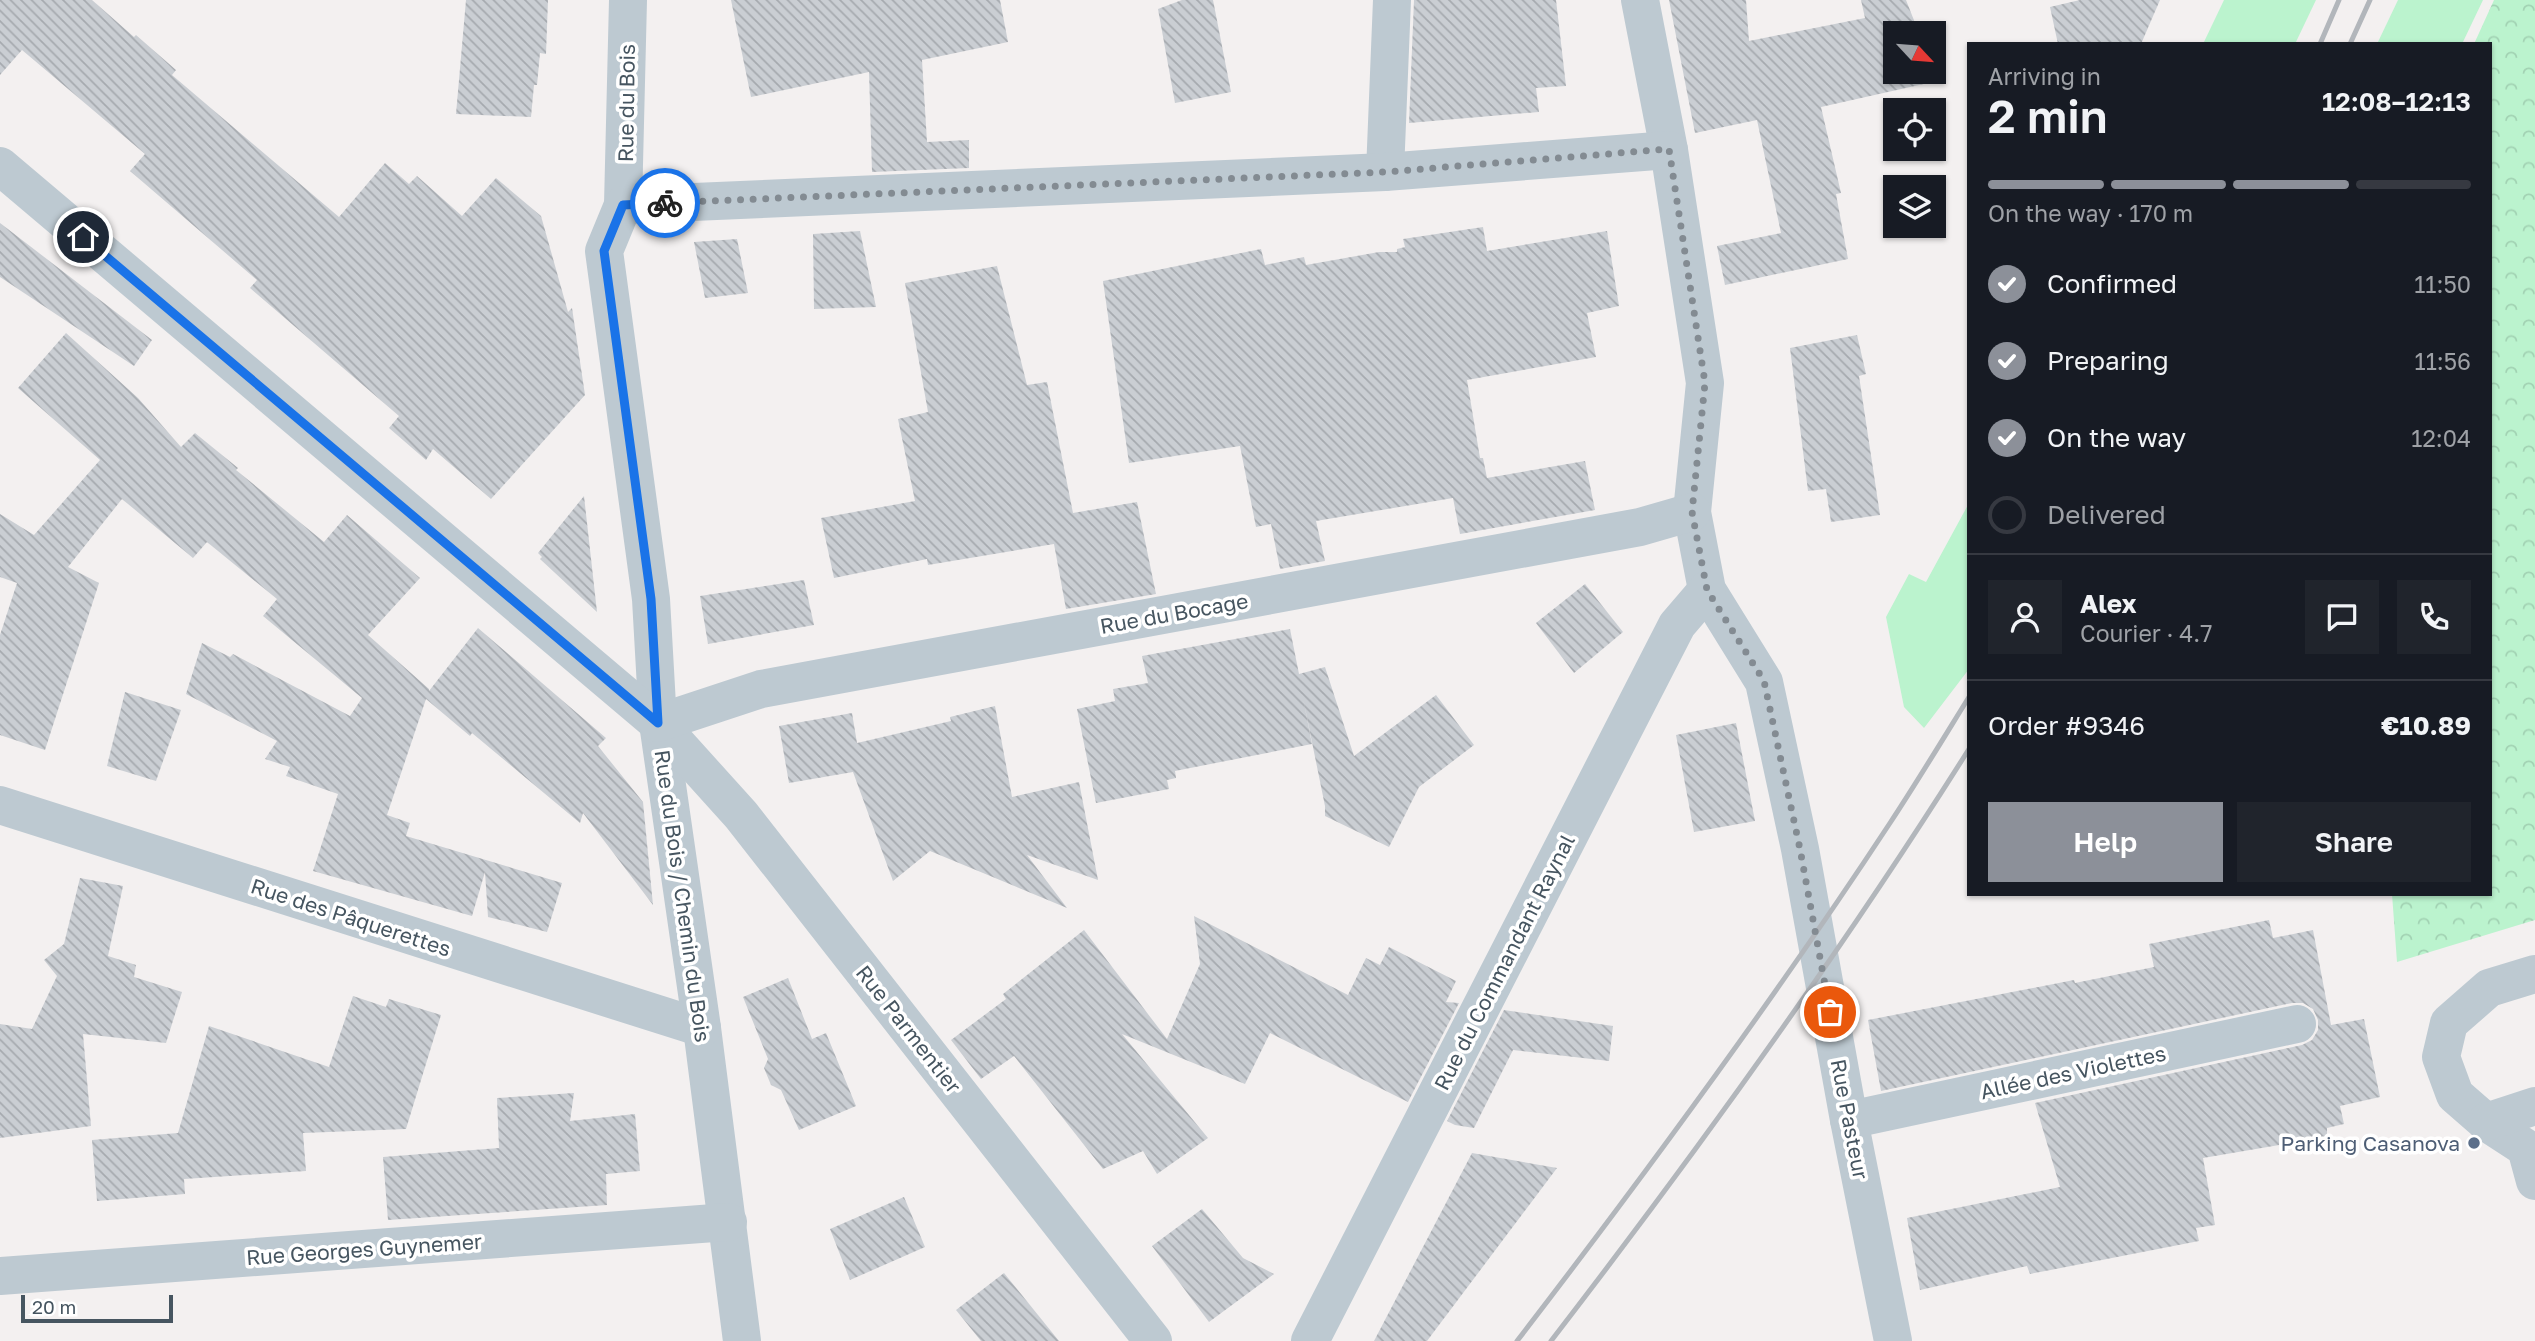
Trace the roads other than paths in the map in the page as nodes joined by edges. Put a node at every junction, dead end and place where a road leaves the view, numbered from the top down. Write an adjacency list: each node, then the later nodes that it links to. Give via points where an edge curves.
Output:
1 (628, 0): 7 (street, Rue du Bois)
2 (1392, 0): 6 (street)
3 (1640, 0): 4 (street, Rue Pasteur)
4 (1669, 149): 6 (street); 8 (street, Rue Pasteur, via 1705,383)
5 (0, 166): 10 (street, Rue Parmentier)
6 (1385, 172): 7 (street)
7 (623, 205): 10 (street, Rue du Bois / Chemin du Bois, via 604,251 651,599)
8 (1692, 512): 9 (street, Rue Pasteur); 10 (street, Rue du Bocage, via 1640,527 761,690)
9 (1707, 590): 16 (street, Rue Pasteur, via 1764,681); 23 (street, Rue du Commandant Raynal, via 1676,625)
10 (658, 723): 14 (street, Rue du Bois / Chemin du Bois); 22 (street, Rue Parmentier, via 741,815)
11 (0, 805): 14 (street, Rue des Pâquerettes)
12 (2535, 974): 17 (street, via 2488,988 2449,1023 2441,1057 2455,1095)
13 (2297, 1024): 16 (street, Allée des Violettes)
14 (702, 1028): 19 (street, Rue du Bois / Chemin du Bois)
15 (2535, 1106): 17 (street)
16 (1850, 1120): 24 (street, Rue Pasteur)
17 (2486, 1122): 18 (street, via 2526,1148)
18 (2535, 1181)
19 (728, 1222): 20 (street, Rue Georges Guynemer); 21 (street, Rue du Bois / Chemin du Bois)
20 (0, 1276)
21 (742, 1341)
22 (1153, 1341)
23 (1310, 1341)
24 (1894, 1341)

